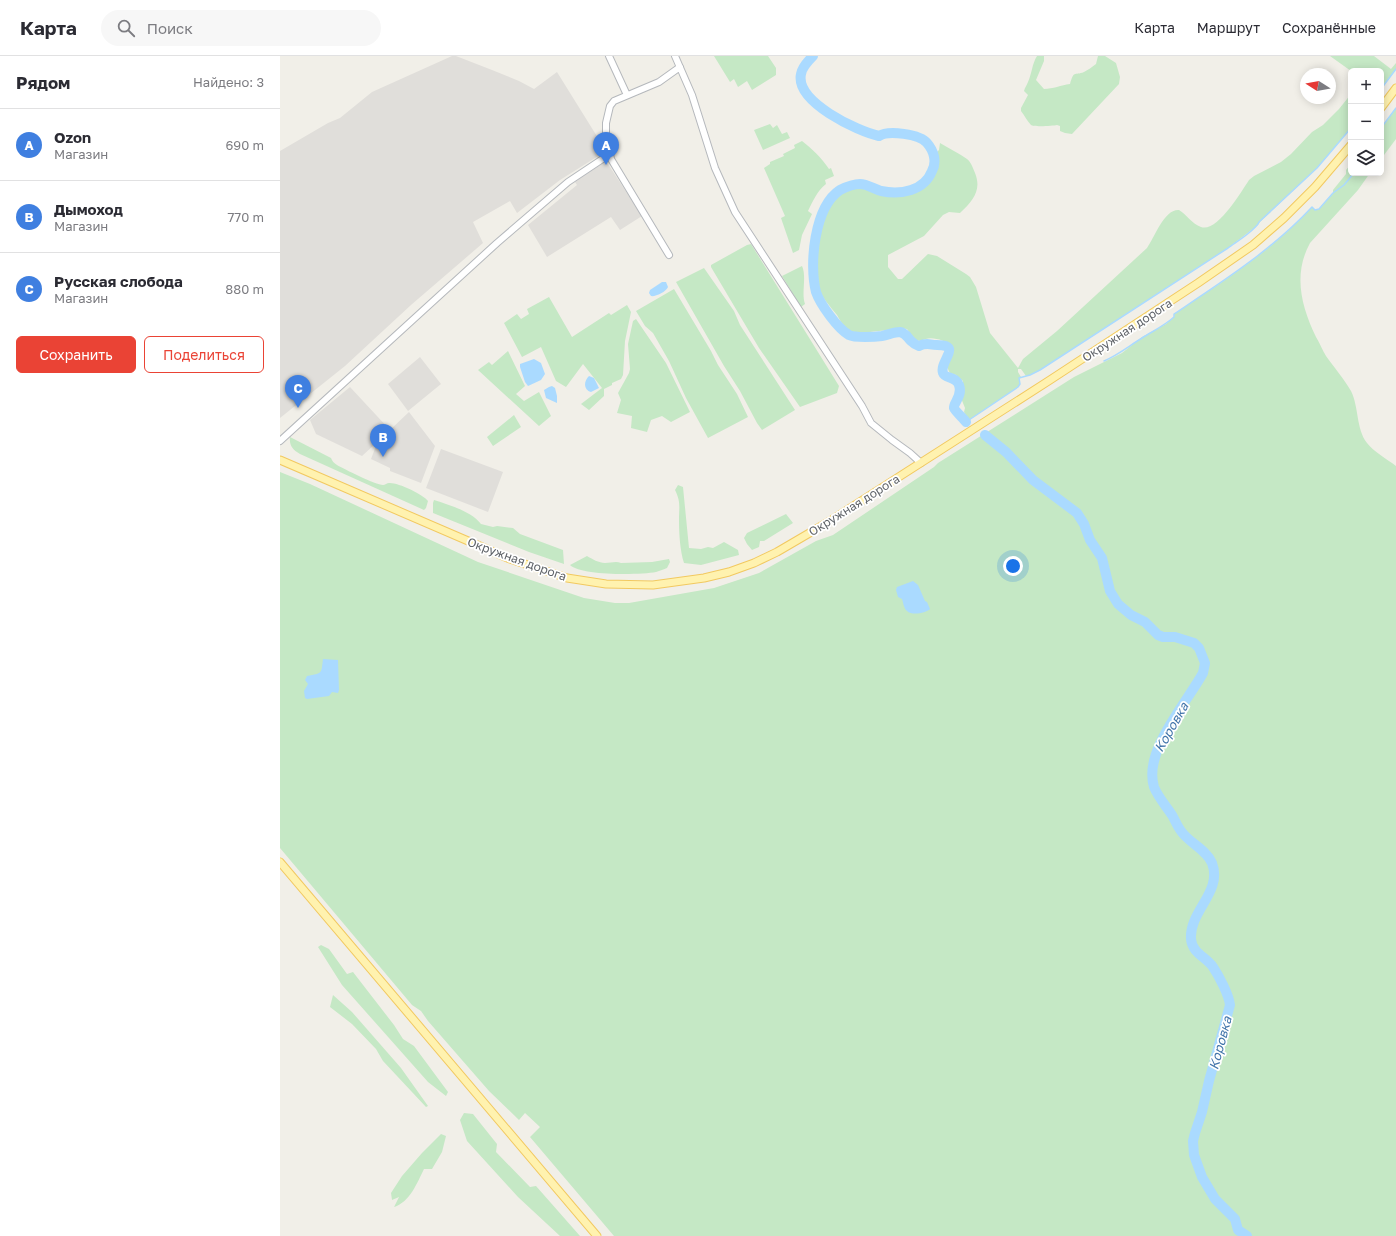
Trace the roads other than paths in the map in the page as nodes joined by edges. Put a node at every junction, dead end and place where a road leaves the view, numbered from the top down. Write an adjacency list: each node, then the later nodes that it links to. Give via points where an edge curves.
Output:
1 (609, 56): 5 (street)
2 (674, 56): 3 (street)
3 (680, 67): 5 (street, via 659,82); 12 (street, via 718,175 735,212 862,406 869,421)
4 (1396, 88): 6 (main road)
5 (627, 96): 8 (street, via 614,101 608,113 606,128)
6 (1384, 104)
7 (1348, 148): 12 (main road, Окружная дорога, via 1284,218 1240,254)
8 (610, 154): 9 (street); 10 (street, via 568,182 497,243)
9 (669, 256)
10 (280, 441)
11 (280, 460): 12 (main road, Окружная дорога, via 532,567 583,581 629,586 704,578 754,563 811,533)
12 (921, 463)
13 (280, 862): 14 (main road)
14 (597, 1236)

